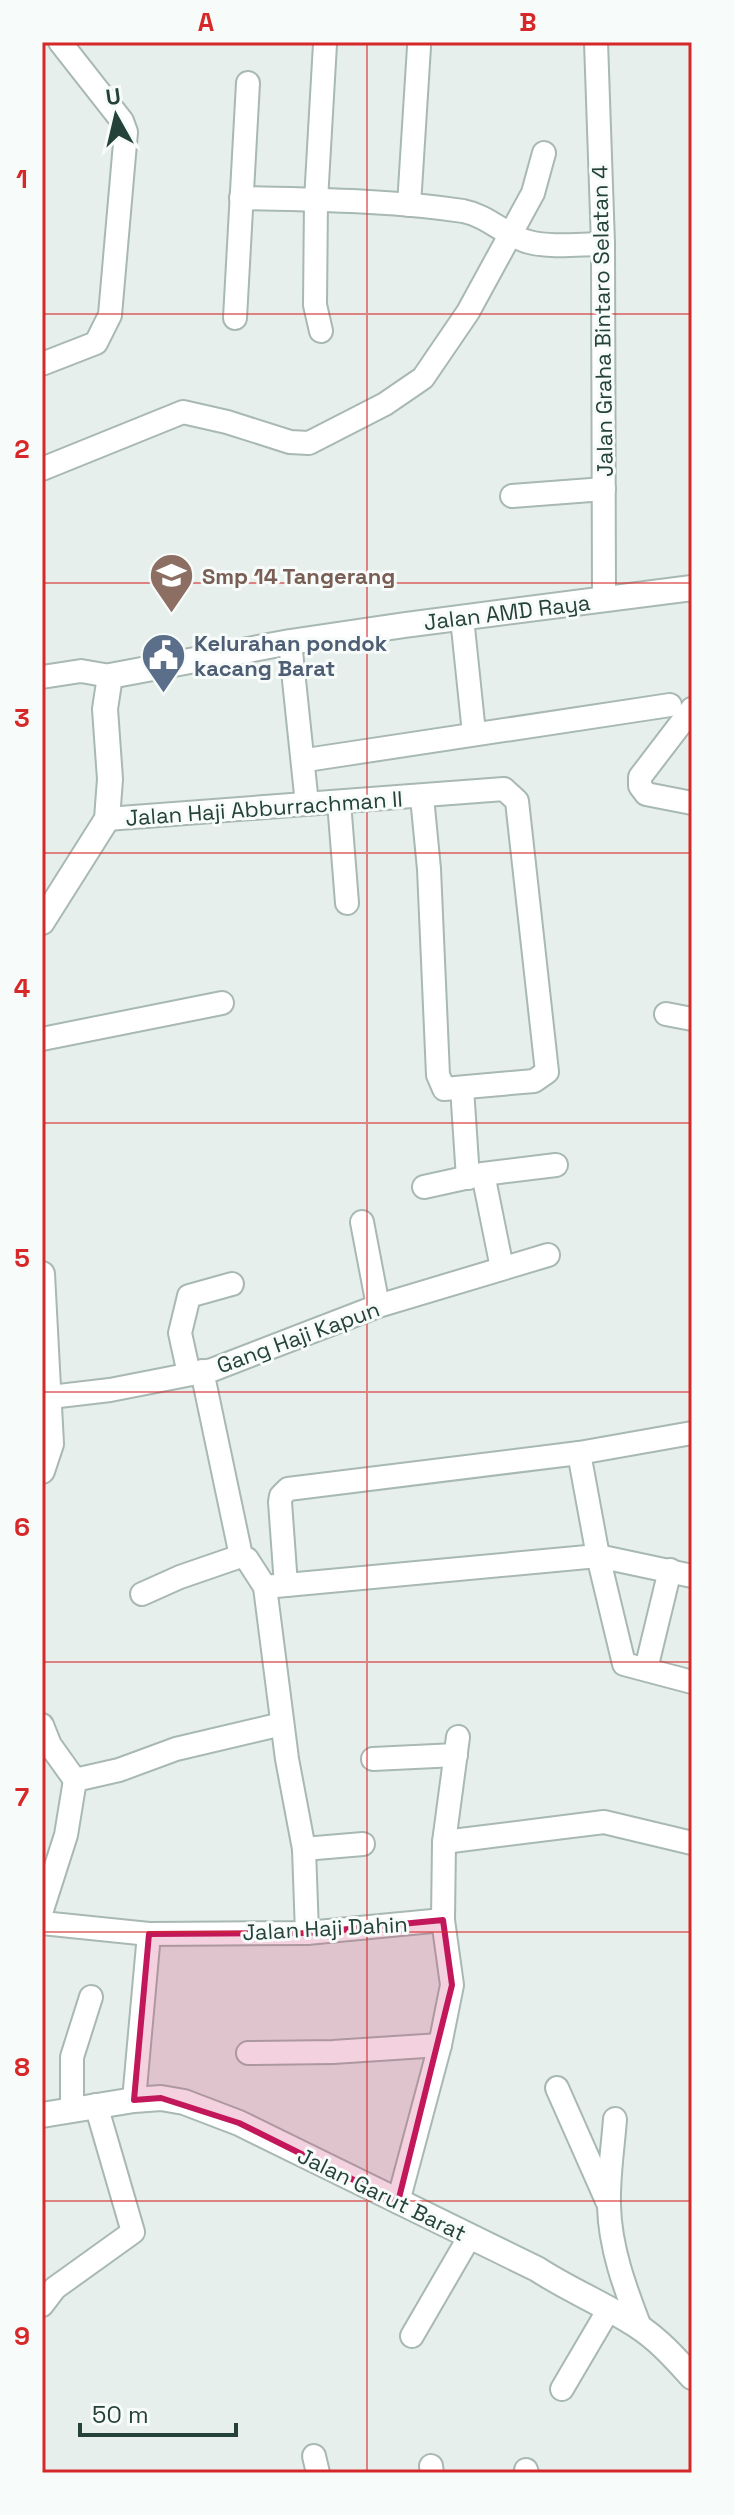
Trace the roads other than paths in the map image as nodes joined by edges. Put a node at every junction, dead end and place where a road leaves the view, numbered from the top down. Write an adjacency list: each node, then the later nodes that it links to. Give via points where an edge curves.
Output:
1 (60, 42): 14 (street, via 126,132 110,315 96,343)
2 (596, 42): 11 (street, Jalan Graha Bintaro Selatan 4)
3 (325, 44): 8 (street)
4 (419, 47): 9 (street)
5 (248, 83): 7 (street)
6 (544, 153): 10 (street, via 533,193)
7 (241, 198): 8 (street); 12 (street)
8 (316, 200): 9 (street); 13 (street, via 315,305)
9 (409, 205): 10 (street, via 467,212)
10 (512, 235): 11 (street, via 546,245); 15 (street, via 423,378 309,443 183,412)
11 (603, 244): 16 (street, Jalan Graha Bintaro Selatan 4)
12 (235, 318)
13 (321, 331)
14 (42, 364)
15 (42, 469)
16 (604, 489): 17 (street); 19 (street, Jalan Graha Bintaro Selatan 4)
17 (512, 496)
18 (692, 588): 19 (street, Jalan AMD Raya)
19 (604, 600): 20 (street, Jalan AMD Raya)
20 (462, 618): 21 (street, Jalan AMD Raya); 25 (street)
21 (290, 642): 22 (street, Jalan AMD Raya); 30 (street)
22 (110, 676): 23 (street, via 81,671); 31 (street, via 105,709)
23 (42, 677)
24 (681, 707): 25 (street); 29 (street, via 640,777 640,786 646,794)
25 (474, 733): 26 (street)
26 (313, 759)
27 (422, 797): 28 (street, Jalan Haji Abburrachman II); 38 (street, via 438,1075 444,1089); 38 (street, Jalan Haji Abburrachman II, via 504,789 517,801 547,1072 534,1081)
28 (339, 802): 30 (street, Jalan Haji Abburrachman II); 32 (street)
29 (692, 803)
30 (307, 804): 31 (street, Jalan Haji Abburrachman II)
31 (107, 819): 33 (street)
32 (347, 903)
33 (42, 922)
34 (222, 1003): 37 (street)
35 (666, 1014): 36 (street)
36 (692, 1019)
37 (42, 1039)
38 (462, 1088): 40 (street)
39 (556, 1165): 40 (street)
40 (476, 1176): 41 (street); 44 (street)
41 (424, 1187)
42 (362, 1222): 47 (street)
43 (548, 1255): 44 (street, Gang Haji Kapun)
44 (502, 1268): 47 (street, Gang Haji Kapun)
45 (42, 1274): 48 (street)
46 (232, 1284): 49 (street, via 189,1296 180,1333)
47 (378, 1306): 49 (street, Gang Haji Kapun)
48 (45, 1366): 50 (street)
49 (196, 1373): 50 (street, Gang Haji Kapun); 54 (street)
50 (46, 1397): 53 (street, via 51,1444)
51 (692, 1433): 52 (street)
52 (579, 1453): 55 (street); 57 (street, via 288,1489 280,1502)
53 (42, 1471)
54 (241, 1556): 57 (street); 58 (street)
55 (598, 1556): 56 (street); 57 (street); 59 (street, via 624,1664)
56 (681, 1573): 59 (street)
57 (276, 1586): 61 (street)
58 (142, 1594)
59 (646, 1669): 60 (street)
60 (692, 1682)
61 (282, 1724): 64 (street); 68 (street)
62 (42, 1725): 64 (street)
63 (373, 1759): 65 (street, via 457,1746)
64 (75, 1780): 69 (street, via 66,1835)
65 (444, 1842): 66 (street, via 604,1822); 70 (street)
66 (692, 1843)
67 (363, 1844): 68 (street)
68 (304, 1849): 72 (street)
69 (42, 1910)
70 (443, 1920): 72 (street, Jalan Haji Dahin); 75 (street, via 452,1985)
71 (42, 1923): 73 (street, Jalan Haji Dahin)
72 (307, 1933): 73 (street, Jalan Haji Dahin)
73 (149, 1934): 78 (street)
74 (91, 1997): 79 (street, via 72,2057)
75 (440, 2045): 76 (street); 82 (street)
76 (248, 2053)
77 (557, 2088): 83 (street)
78 (134, 2100): 79 (street, Jalan Garut Barat); 82 (street, Jalan Garut Barat, via 184,2102 239,2123)
79 (84, 2107): 80 (street, Jalan Garut Barat); 85 (street, via 133,2232 55,2288)
80 (42, 2115)
81 (615, 2119): 83 (street)
82 (398, 2202): 84 (street, Jalan Garut Barat)
83 (609, 2205): 87 (street, via 611,2236)
84 (470, 2236): 86 (street, Jalan Garut Barat); 88 (street)
85 (42, 2305)
86 (609, 2309): 87 (street, Jalan Garut Barat); 90 (street)
87 (640, 2327): 89 (street, Jalan Garut Barat)
88 (412, 2336)
89 (692, 2377)
90 (562, 2389)

